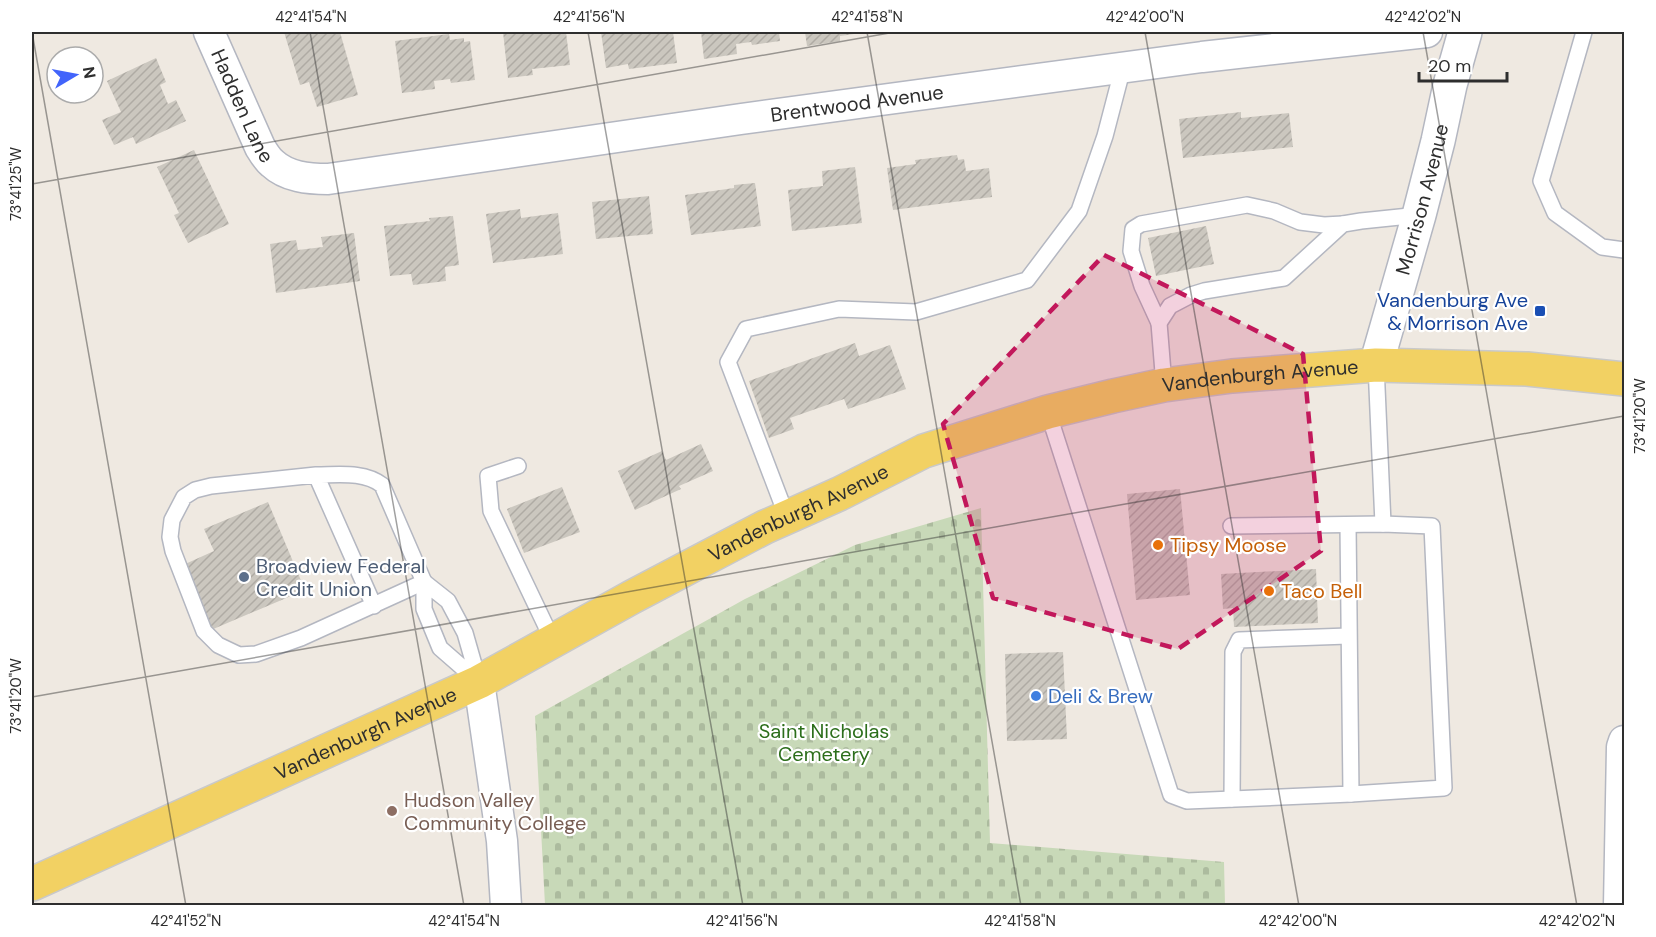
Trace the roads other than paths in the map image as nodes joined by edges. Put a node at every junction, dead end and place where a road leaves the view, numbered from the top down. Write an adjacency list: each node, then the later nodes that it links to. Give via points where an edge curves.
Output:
1 (209, 32): 6 (street, Hadden Lane, via 260,147 271,163)
2 (1427, 32): 5 (street, Brentwood Avenue)
3 (1465, 32): 7 (street, Morrison Avenue)
4 (1584, 32): 9 (lane, via 1541,181 1555,213 1602,247)
5 (1123, 67): 6 (street, Brentwood Avenue, via 328,179); 17 (lane, via 1079,211 1027,280 916,312 839,309 746,329 728,362)
6 (286, 173)
7 (1419, 215): 8 (lane); 11 (street, Morrison Avenue)
8 (1343, 224): 10 (lane, via 1284,278 1191,295 1170,306); 10 (lane, via 1300,222 1247,205 1140,224 1133,229 1131,251)
9 (1624, 250)
10 (1159, 324): 13 (lane)
11 (1376, 365): 12 (main road, Vandenburgh Avenue, via 1527,369); 13 (main road, Vandenburgh Avenue); 18 (lane)
12 (1624, 379)
13 (1164, 385): 14 (main road, Vandenburgh Avenue)
14 (1048, 412): 17 (main road, Vandenburgh Avenue, via 924,451); 28 (lane, via 1171,795 1187,801)
15 (518, 466): 24 (lane, via 488,476 491,511)
16 (316, 475): 21 (lane, via 373,478 382,485); 22 (lane); 22 (lane, via 211,486 184,497 172,520 170,537 204,631 218,645 240,655 256,654)
17 (787, 517): 24 (main road, Vandenburgh Avenue)
18 (1383, 524): 19 (lane); 27 (lane, via 1432,526 1444,788)
19 (1348, 525): 20 (lane); 23 (lane)
20 (1231, 526)
21 (424, 582): 22 (lane); 25 (lane, via 448,601 465,633); 25 (lane, via 424,609 440,648)
22 (374, 606)
23 (1348, 636): 27 (lane); 28 (lane, via 1239,640 1233,652)
24 (553, 641): 25 (main road, Vandenburgh Avenue)
25 (479, 682): 29 (main road, Vandenburgh Avenue); 30 (street, via 502,841)
26 (1624, 741): 31 (street)
27 (1351, 794): 28 (lane)
28 (1232, 799)
29 (32, 884)
30 (506, 906)
31 (1619, 906)

